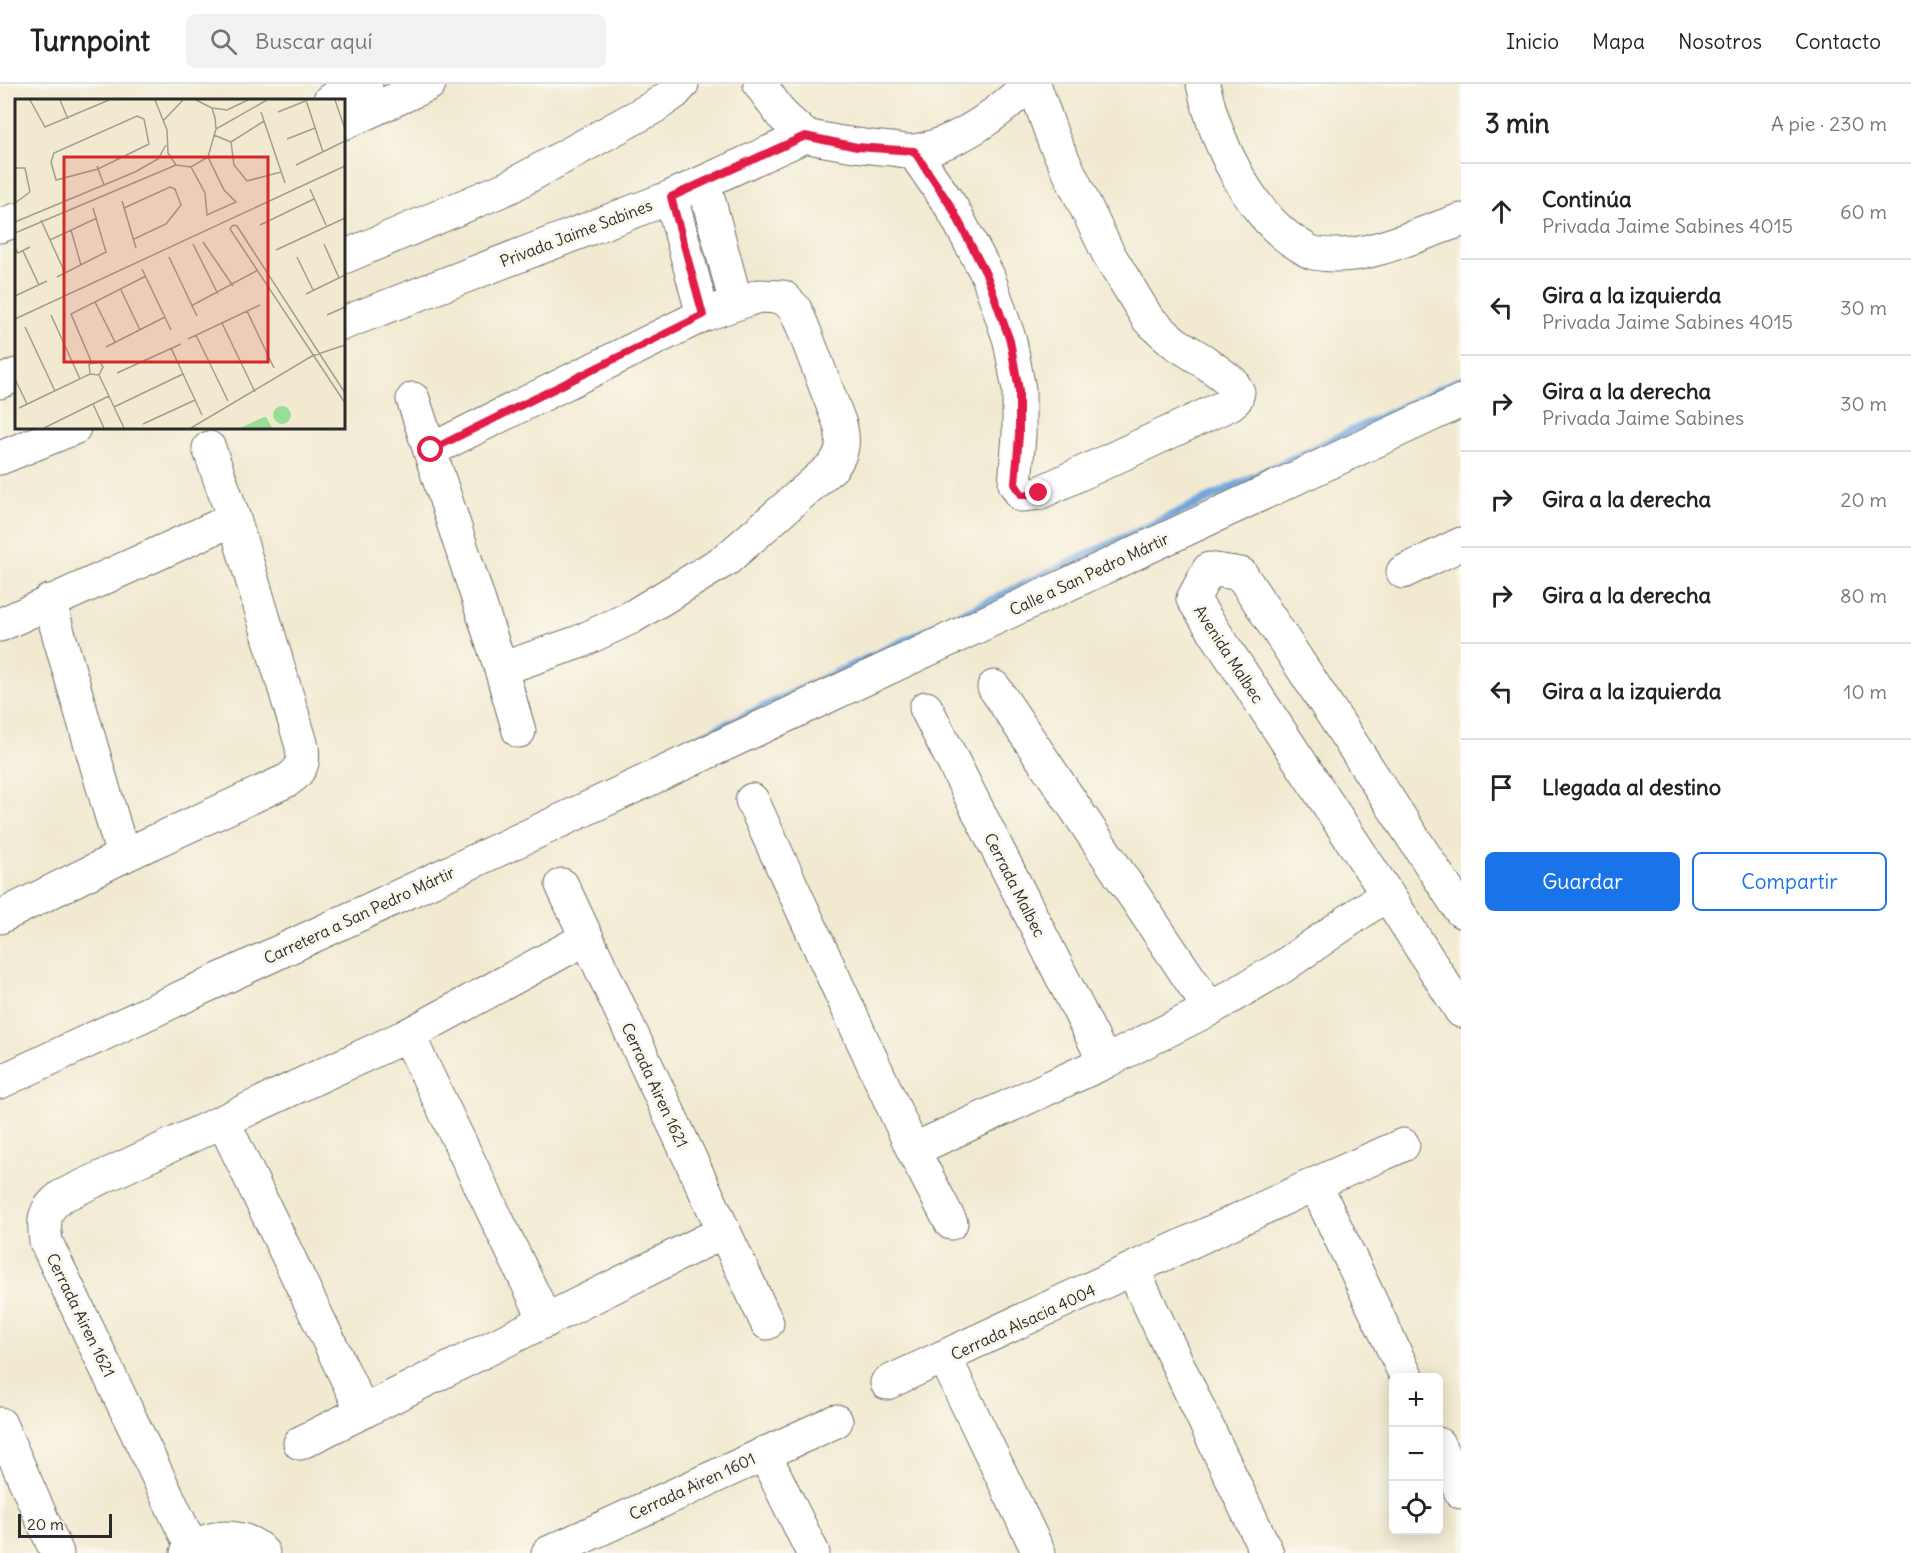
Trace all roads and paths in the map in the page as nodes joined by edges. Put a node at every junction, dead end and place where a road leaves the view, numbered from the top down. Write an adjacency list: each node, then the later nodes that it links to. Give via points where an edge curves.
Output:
1 (366, 84): 8 (street)
2 (429, 84): 9 (street)
3 (682, 84): 19 (street, via 654,108 509,187)
4 (760, 84): 10 (street, via 781,114)
5 (1029, 84): 11 (street, via 1008,105 978,125 946,142)
6 (1034, 84): 11 (street, via 1054,141 1108,253 1148,319 1174,343 1236,386 1236,399 1230,404 1039,493 1022,495 1015,484 1019,390 1010,341 978,257 952,208)
7 (1203, 84): 15 (street, via 1221,140 1255,205 1287,237 1311,252 1365,252)
8 (332, 99)
9 (345, 123)
10 (805, 136): 11 (street, via 857,147); 12 (street, Privada Jaime Sabines)
11 (914, 151)
12 (704, 183): 13 (street, Privada Jaime Sabines); 20 (street)
13 (671, 197): 21 (street); 22 (street, Privada Jaime Sabines)
14 (15, 220): 16 (street)
15 (1461, 220)
16 (0, 226)
17 (15, 240): 18 (street)
18 (0, 246)
19 (345, 257)
20 (736, 303): 21 (street); 36 (street, via 759,296 783,297 795,309 840,424 843,443 838,459 727,559 632,617 579,642)
21 (703, 315): 29 (street)
22 (345, 322)
23 (15, 375): 24 (street)
24 (0, 382)
25 (413, 399): 29 (street)
26 (1461, 401): 40 (street, Calle a San Pedro Mártir)
27 (72, 429): 30 (street)
28 (209, 448): 31 (street)
29 (431, 450): 36 (street)
30 (0, 458)
31 (234, 519): 34 (street); 42 (street, via 301,743 302,766 288,780)
32 (1461, 544): 33 (street)
33 (1403, 572)
34 (49, 601): 35 (street); 42 (street)
35 (0, 625)
36 (501, 669): 39 (street)
37 (994, 687): 48 (street)
38 (926, 708): 51 (street, Cerrada Malbec)
39 (519, 731)
40 (717, 748): 52 (street, Carretera a San Pedro Mártir)
41 (752, 800): 55 (street)
42 (123, 856): 45 (street)
43 (562, 885): 47 (street, Cerrada Airen 1621)
44 (1387, 894): 46 (street, Avenida Malbec, via 1193,599 1209,569 1241,573); 48 (street, via 1282,967); 49 (street, Avenida Malbec)
45 (3, 908)
46 (1461, 911)
47 (587, 938): 50 (street, Cerrada Airen 1621); 58 (street, Cerrada Airen 1621)
48 (1210, 1009): 51 (street)
49 (1461, 1011)
50 (408, 1035): 53 (street, Cerrada Airen 1621); 60 (street)
51 (1105, 1062): 55 (street)
52 (0, 1082)
53 (223, 1121): 65 (street); 72 (street, Cerrada Airen 1621, via 62,1196 45,1215 46,1242)
54 (1403, 1145): 56 (street, Cerrada Alsacia 4004)
55 (913, 1150): 57 (street)
56 (1315, 1184): 59 (street, Cerrada Alsacia 4004); 63 (street)
57 (951, 1223)
58 (723, 1232): 60 (street); 61 (street, Cerrada Airen 1621)
59 (1133, 1270): 62 (street, Cerrada Alsacia 4004); 78 (street)
60 (546, 1320): 65 (street)
61 (767, 1323)
62 (945, 1358): 64 (street); 77 (street, Cerrada Alsacia 4004)
63 (1405, 1373)
64 (887, 1383)
65 (363, 1412): 68 (street)
66 (836, 1421): 69 (street, Cerrada Airen 1601)
67 (0, 1424): 73 (street)
68 (300, 1443)
69 (764, 1453): 75 (street, Cerrada Airen 1601); 76 (street)
70 (1443, 1454): 71 (street)
71 (1461, 1492)
72 (189, 1550): 74 (street, via 214,1538 238,1539)
73 (57, 1553)
74 (263, 1553)
75 (548, 1553)
76 (813, 1553)
77 (1039, 1553)
78 (1267, 1553)

